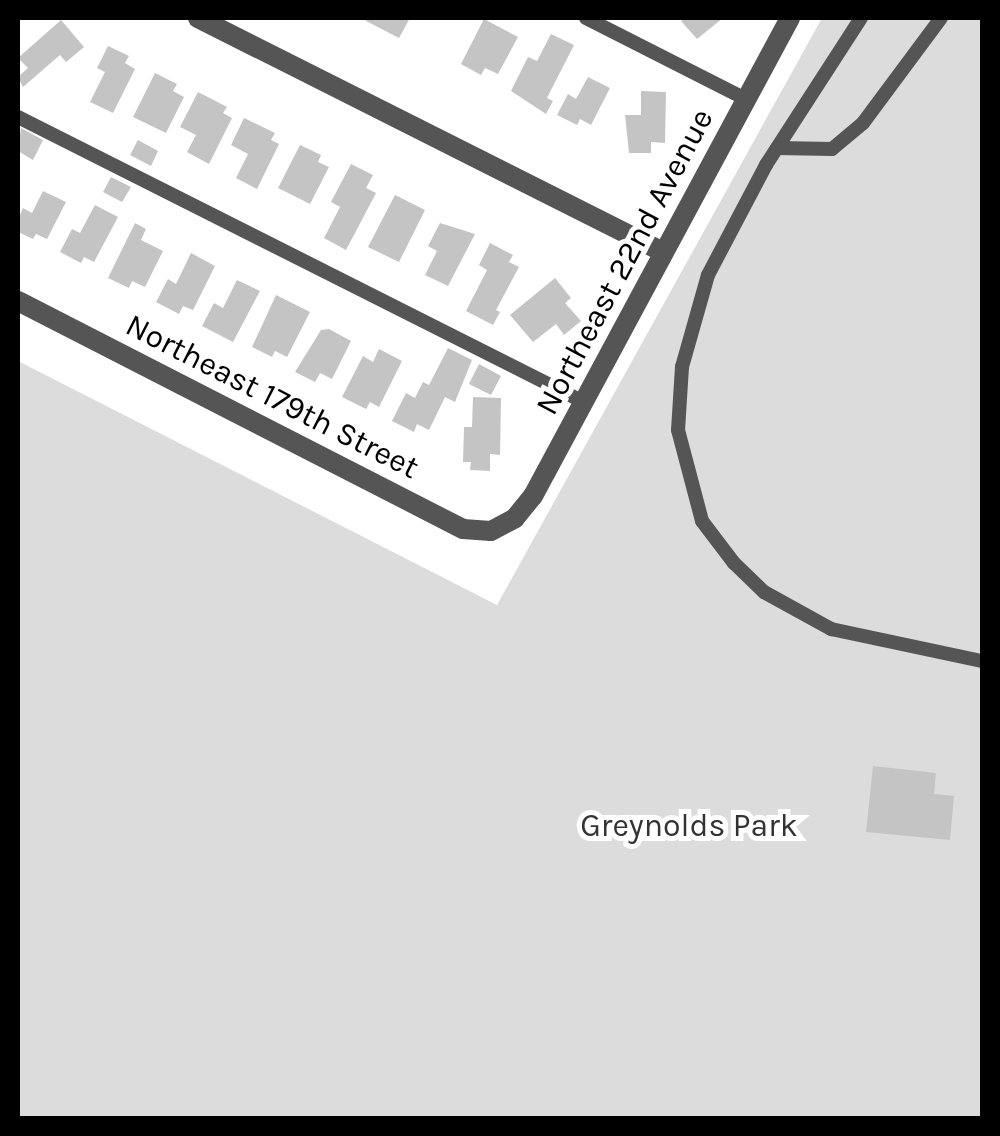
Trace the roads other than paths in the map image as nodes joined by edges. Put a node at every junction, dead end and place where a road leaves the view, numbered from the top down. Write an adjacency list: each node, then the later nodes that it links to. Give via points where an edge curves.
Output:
1 (198, 18): 9 (street)
2 (586, 18): 6 (lane)
3 (790, 18): 6 (street, Northeast 22nd Avenue)
4 (861, 18): 8 (lane)
5 (941, 18): 8 (lane, via 862,123 832,149)
6 (746, 99): 9 (street, Northeast 22nd Avenue)
7 (18, 117): 11 (lane)
8 (776, 148): 13 (lane, via 708,275 682,367 678,430 702,522 764,592 808,618 856,637)
9 (663, 252): 11 (street, Northeast 22nd Avenue)
10 (18, 301): 12 (street, Northeast 179th Street, via 463,529)
11 (584, 402): 12 (street, Northeast 22nd Avenue, via 533,496)
12 (502, 526)
13 (982, 661)

